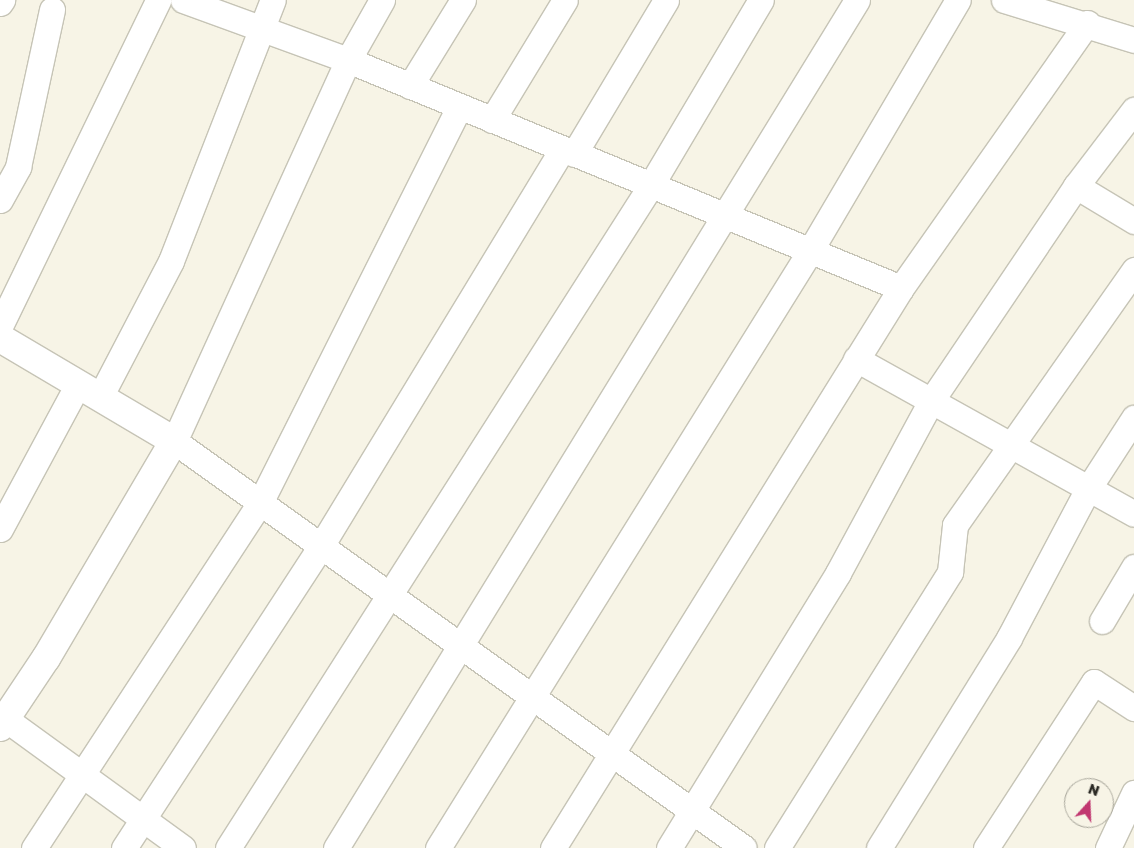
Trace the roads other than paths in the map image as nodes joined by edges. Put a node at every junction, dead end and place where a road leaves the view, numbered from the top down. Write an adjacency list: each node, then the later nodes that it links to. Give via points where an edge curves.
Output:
1 (2, 0): 13 (street)
2 (158, 0): 32 (street)
3 (183, 0): 16 (street)
4 (274, 0): 16 (street)
5 (382, 0): 18 (street)
6 (463, 0): 19 (street)
7 (565, 0): 22 (street)
8 (666, 0): 23 (street)
9 (761, 0): 24 (street)
10 (858, 0): 27 (street)
11 (958, 0): 29 (street)
12 (1004, 0): 15 (street)
13 (0, 3)
14 (52, 10): 26 (street, via 18,167)
15 (1087, 23): 17 (street); 31 (street)
16 (263, 30): 18 (street); 35 (street, via 170,261)
17 (1134, 40)
18 (348, 60): 19 (street); 38 (street)
19 (410, 86): 20 (street)
20 (459, 107): 22 (street); 41 (street)
21 (1134, 110): 25 (street)
22 (492, 120): 23 (street)
23 (568, 151): 24 (street); 44 (street)
24 (651, 185): 27 (street); 46 (street)
25 (1076, 186): 28 (street); 36 (street)
26 (0, 200)
27 (727, 216): 29 (street); 48 (street)
28 (1134, 221)
29 (810, 250): 31 (street); 49 (street)
30 (1134, 270): 39 (street)
31 (901, 288): 34 (street)
32 (0, 326)
33 (0, 338): 35 (street)
34 (856, 359): 36 (street); 52 (street)
35 (89, 390): 38 (street); 43 (street)
36 (931, 401): 39 (street); 55 (street, via 838,573)
37 (1134, 418): 40 (street)
38 (174, 441): 41 (street); 51 (street)
39 (1008, 445): 40 (street); 66 (street, via 955,525 950,572)
40 (1088, 489): 42 (street); 67 (street, via 1008,638)
41 (260, 503): 44 (street); 53 (street)
42 (1134, 514)
43 (0, 529)
44 (321, 546): 46 (street); 56 (street)
45 (1134, 567): 47 (street)
46 (390, 595): 48 (street); 60 (street)
47 (1102, 621)
48 (461, 646): 49 (street); 61 (street)
49 (532, 697): 52 (street); 62 (street)
50 (1134, 708): 68 (street, via 1094,682)
51 (2, 720): 53 (street)
52 (611, 754): 55 (street); 63 (street)
53 (84, 774): 56 (street); 57 (street)
54 (1134, 793): 69 (street)
55 (692, 811): 64 (street); 65 (street)
56 (143, 818): 58 (street); 59 (street)
57 (34, 848)
58 (124, 848)
59 (183, 848)
60 (228, 848)
61 (336, 848)
62 (438, 848)
63 (553, 848)
64 (669, 848)
65 (744, 848)
66 (777, 848)
67 (879, 848)
68 (986, 848)
69 (1108, 848)

